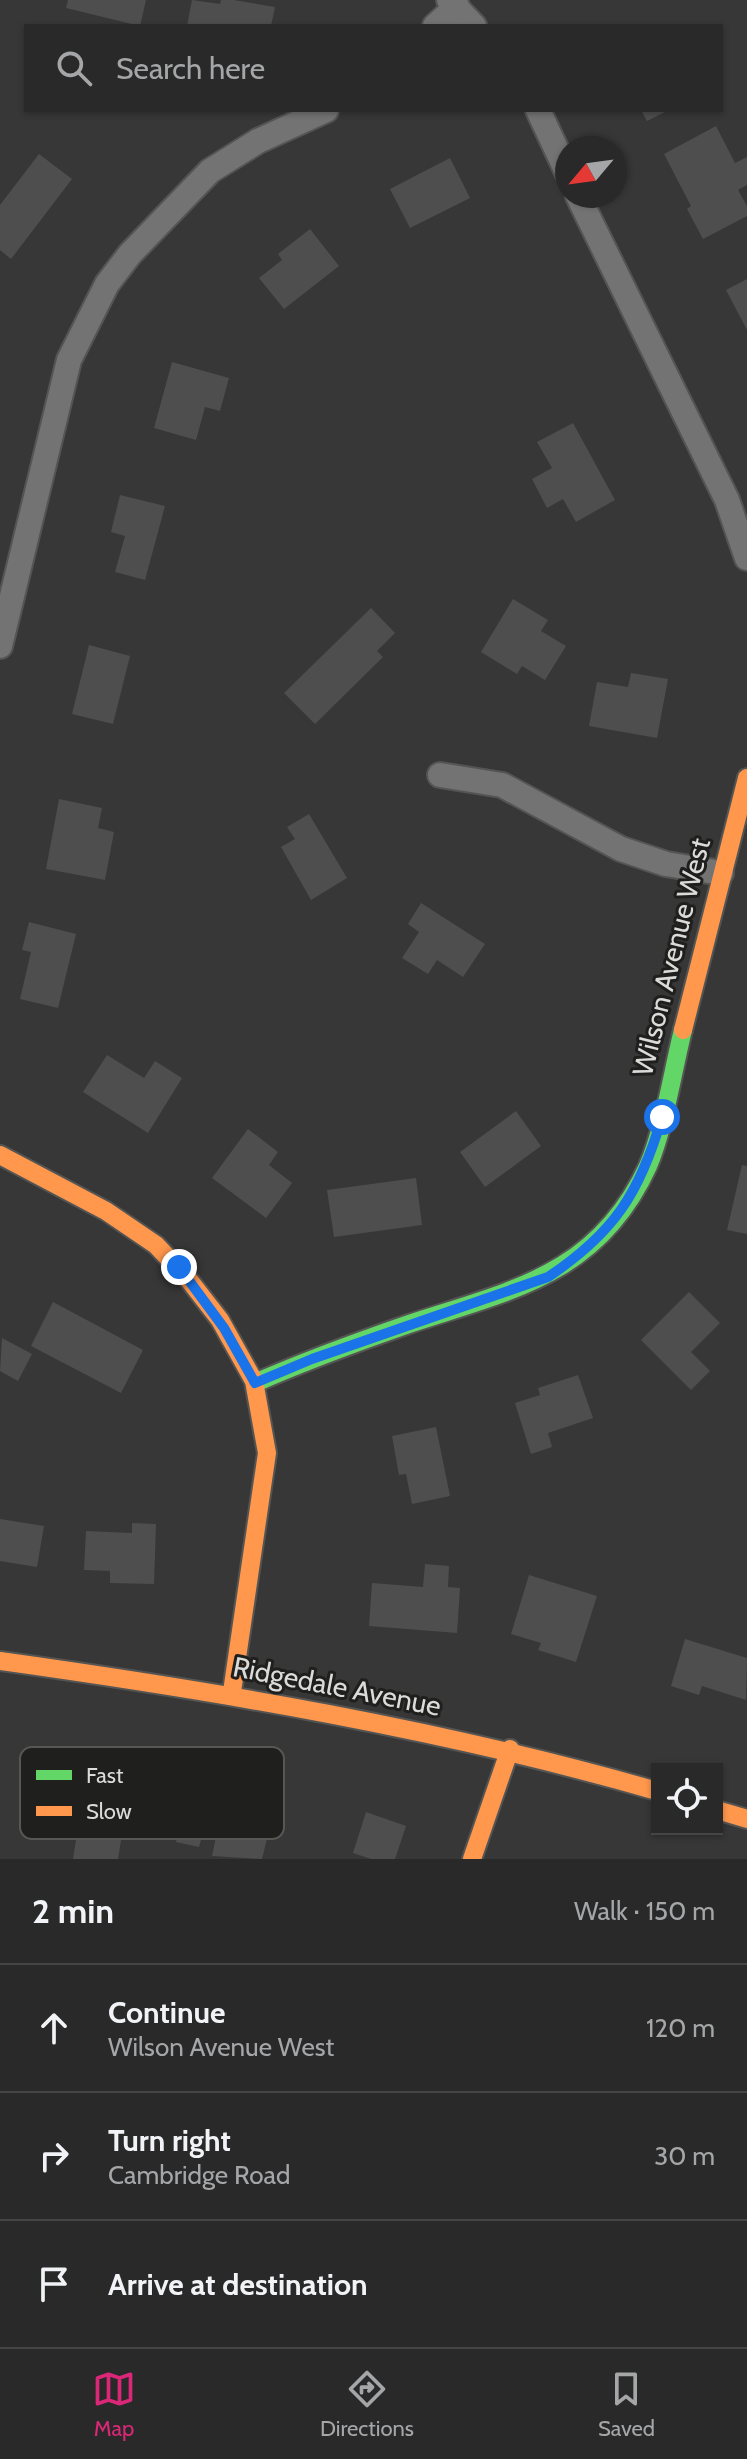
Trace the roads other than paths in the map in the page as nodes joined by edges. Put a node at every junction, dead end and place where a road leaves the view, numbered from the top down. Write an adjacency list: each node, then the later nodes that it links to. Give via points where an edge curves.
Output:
1 (453, 3): 2 (street); 3 (street)
2 (437, 24)
3 (472, 24)
4 (322, 112): 9 (street, via 258,141 210,171 107,284 69,360)
5 (539, 112): 6 (street)
6 (555, 146)
7 (584, 208): 8 (street, via 727,500)
8 (747, 558)
9 (0, 646)
10 (440, 775): 12 (street, via 502,785 621,849 666,864)
11 (747, 778): 12 (street, Wilson Avenue West)
12 (721, 873): 14 (street, Wilson Avenue West, via 649,1163 609,1228 581,1255 533,1284)
13 (0, 1155): 14 (street, via 150,1241 179,1267 224,1328)
14 (255, 1383): 16 (street, via 267,1453)
15 (0, 1661): 16 (street, Ridgedale Avenue)
16 (232, 1692): 17 (street, Ridgedale Avenue)
17 (510, 1749): 18 (street, Ridgedale Avenue); 21 (street)
18 (651, 1789)
19 (723, 1812): 20 (street)
20 (747, 1819)
21 (472, 1859)

